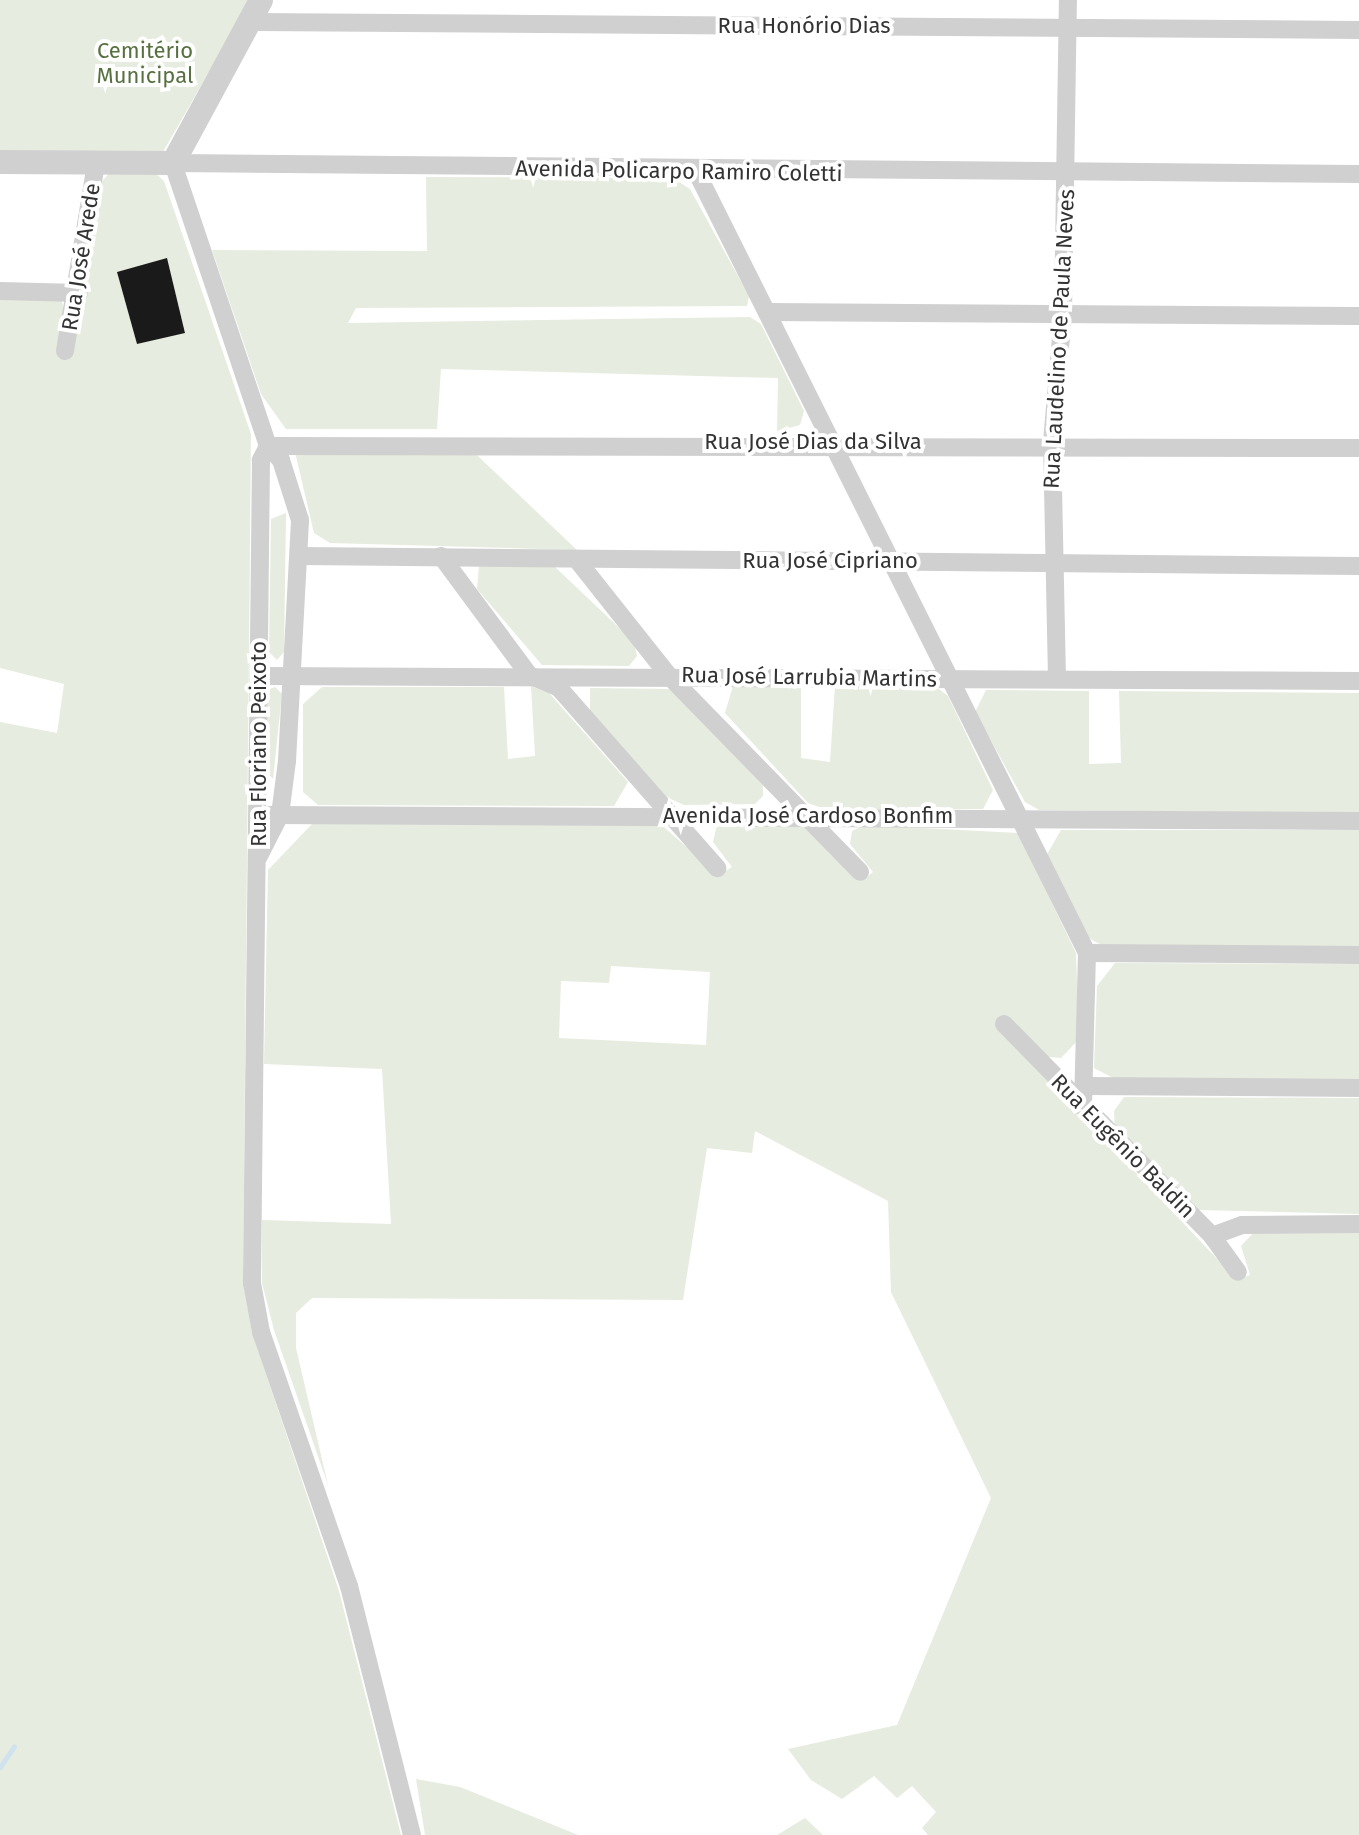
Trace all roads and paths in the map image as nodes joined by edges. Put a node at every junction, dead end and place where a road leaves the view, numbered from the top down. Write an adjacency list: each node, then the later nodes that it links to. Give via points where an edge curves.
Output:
1 (261, 0): 3 (street)
2 (1068, 0): 4 (street, Rua Laudelino de Paula Neves)
3 (250, 22): 4 (street, Rua Honório Dias); 8 (street)
4 (1069, 28): 5 (street, Rua Honório Dias); 9 (street, Rua Laudelino de Paula Neves)
5 (1359, 30)
6 (0, 162): 7 (street, Avenida Policarpo Ramiro Coletti)
7 (96, 163): 8 (street, Avenida Policarpo Ramiro Coletti); 13 (street, Rua José Arede)
8 (173, 163): 10 (street, Avenida Policarpo Ramiro Coletti); 20 (street, Rua Floriano Peixoto)
9 (1066, 172): 10 (street, Avenida Policarpo Ramiro Coletti); 11 (street, Avenida Policarpo Ramiro Coletti); 15 (street, Rua Laudelino de Paula Neves)
10 (697, 173): 14 (street)
11 (1359, 174)
12 (0, 291): 13 (street)
13 (79, 293): 17 (street, Rua José Arede)
14 (767, 312): 15 (street); 18 (street)
15 (1063, 313): 16 (street); 19 (street, Rua Laudelino de Paula Neves)
16 (1359, 316)
17 (65, 351)
18 (827, 442): 19 (street, Rua José Dias da Silva); 20 (street, Rua José Dias da Silva); 25 (street)
19 (1052, 442): 21 (street, Rua José Dias da Silva); 26 (street, Rua Laudelino de Paula Neves)
20 (268, 446): 22 (street, Rua Floriano Peixoto, via 291,488); 31 (street, Rua Floriano Peixoto, via 261,460)
21 (1359, 448)
22 (301, 556): 23 (street, Rua José Cipriano); 28 (street, Rua Floriano Peixoto)
23 (441, 556): 24 (street, Rua José Cipriano); 29 (street)
24 (577, 560): 25 (street, Rua José Cipriano); 30 (street)
25 (894, 562): 26 (street, Rua José Cipriano); 32 (street)
26 (1051, 562): 27 (street, Rua José Cipriano); 33 (street, Rua Laudelino de Paula Neves)
27 (1359, 566)
28 (289, 675): 29 (street, Rua José Larrubia Martins); 31 (street, Rua José Larrubia Martins); 36 (street, Rua Floriano Peixoto)
29 (529, 675): 30 (street, Rua José Larrubia Martins); 37 (street, via 559,688)
30 (668, 675): 32 (street, Rua José Larrubia Martins); 38 (street)
31 (260, 676): 35 (street, Rua Floriano Peixoto)
32 (948, 678): 33 (street, Rua José Larrubia Martins); 39 (street)
33 (1057, 678): 34 (street, Rua José Larrubia Martins)
34 (1359, 681)
35 (258, 815): 36 (street, Avenida José Cardoso Bonfim); 41 (street, Rua Floriano Peixoto)
36 (280, 815): 37 (street, Avenida José Cardoso Bonfim); 41 (street, Rua Floriano Peixoto)
37 (666, 815): 38 (street, Avenida José Cardoso Bonfim); 42 (street)
38 (801, 816): 39 (street, Avenida José Cardoso Bonfim); 43 (street)
39 (1019, 817): 40 (street, Avenida José Cardoso Bonfim); 44 (street)
40 (1359, 821)
41 (258, 858): 53 (street, via 252,1283 261,1332 349,1586)
42 (717, 868)
43 (860, 872)
44 (1087, 953): 45 (street); 47 (street)
45 (1359, 955)
46 (1004, 1024): 49 (street, Rua Eugênio Baldin)
47 (1085, 1086): 48 (street); 49 (street)
48 (1359, 1088)
49 (1083, 1107): 51 (street, Rua Eugênio Baldin)
50 (1359, 1224): 51 (street, via 1242,1225)
51 (1212, 1236): 52 (street, Rua Eugênio Baldin)
52 (1238, 1272)
53 (412, 1835)

